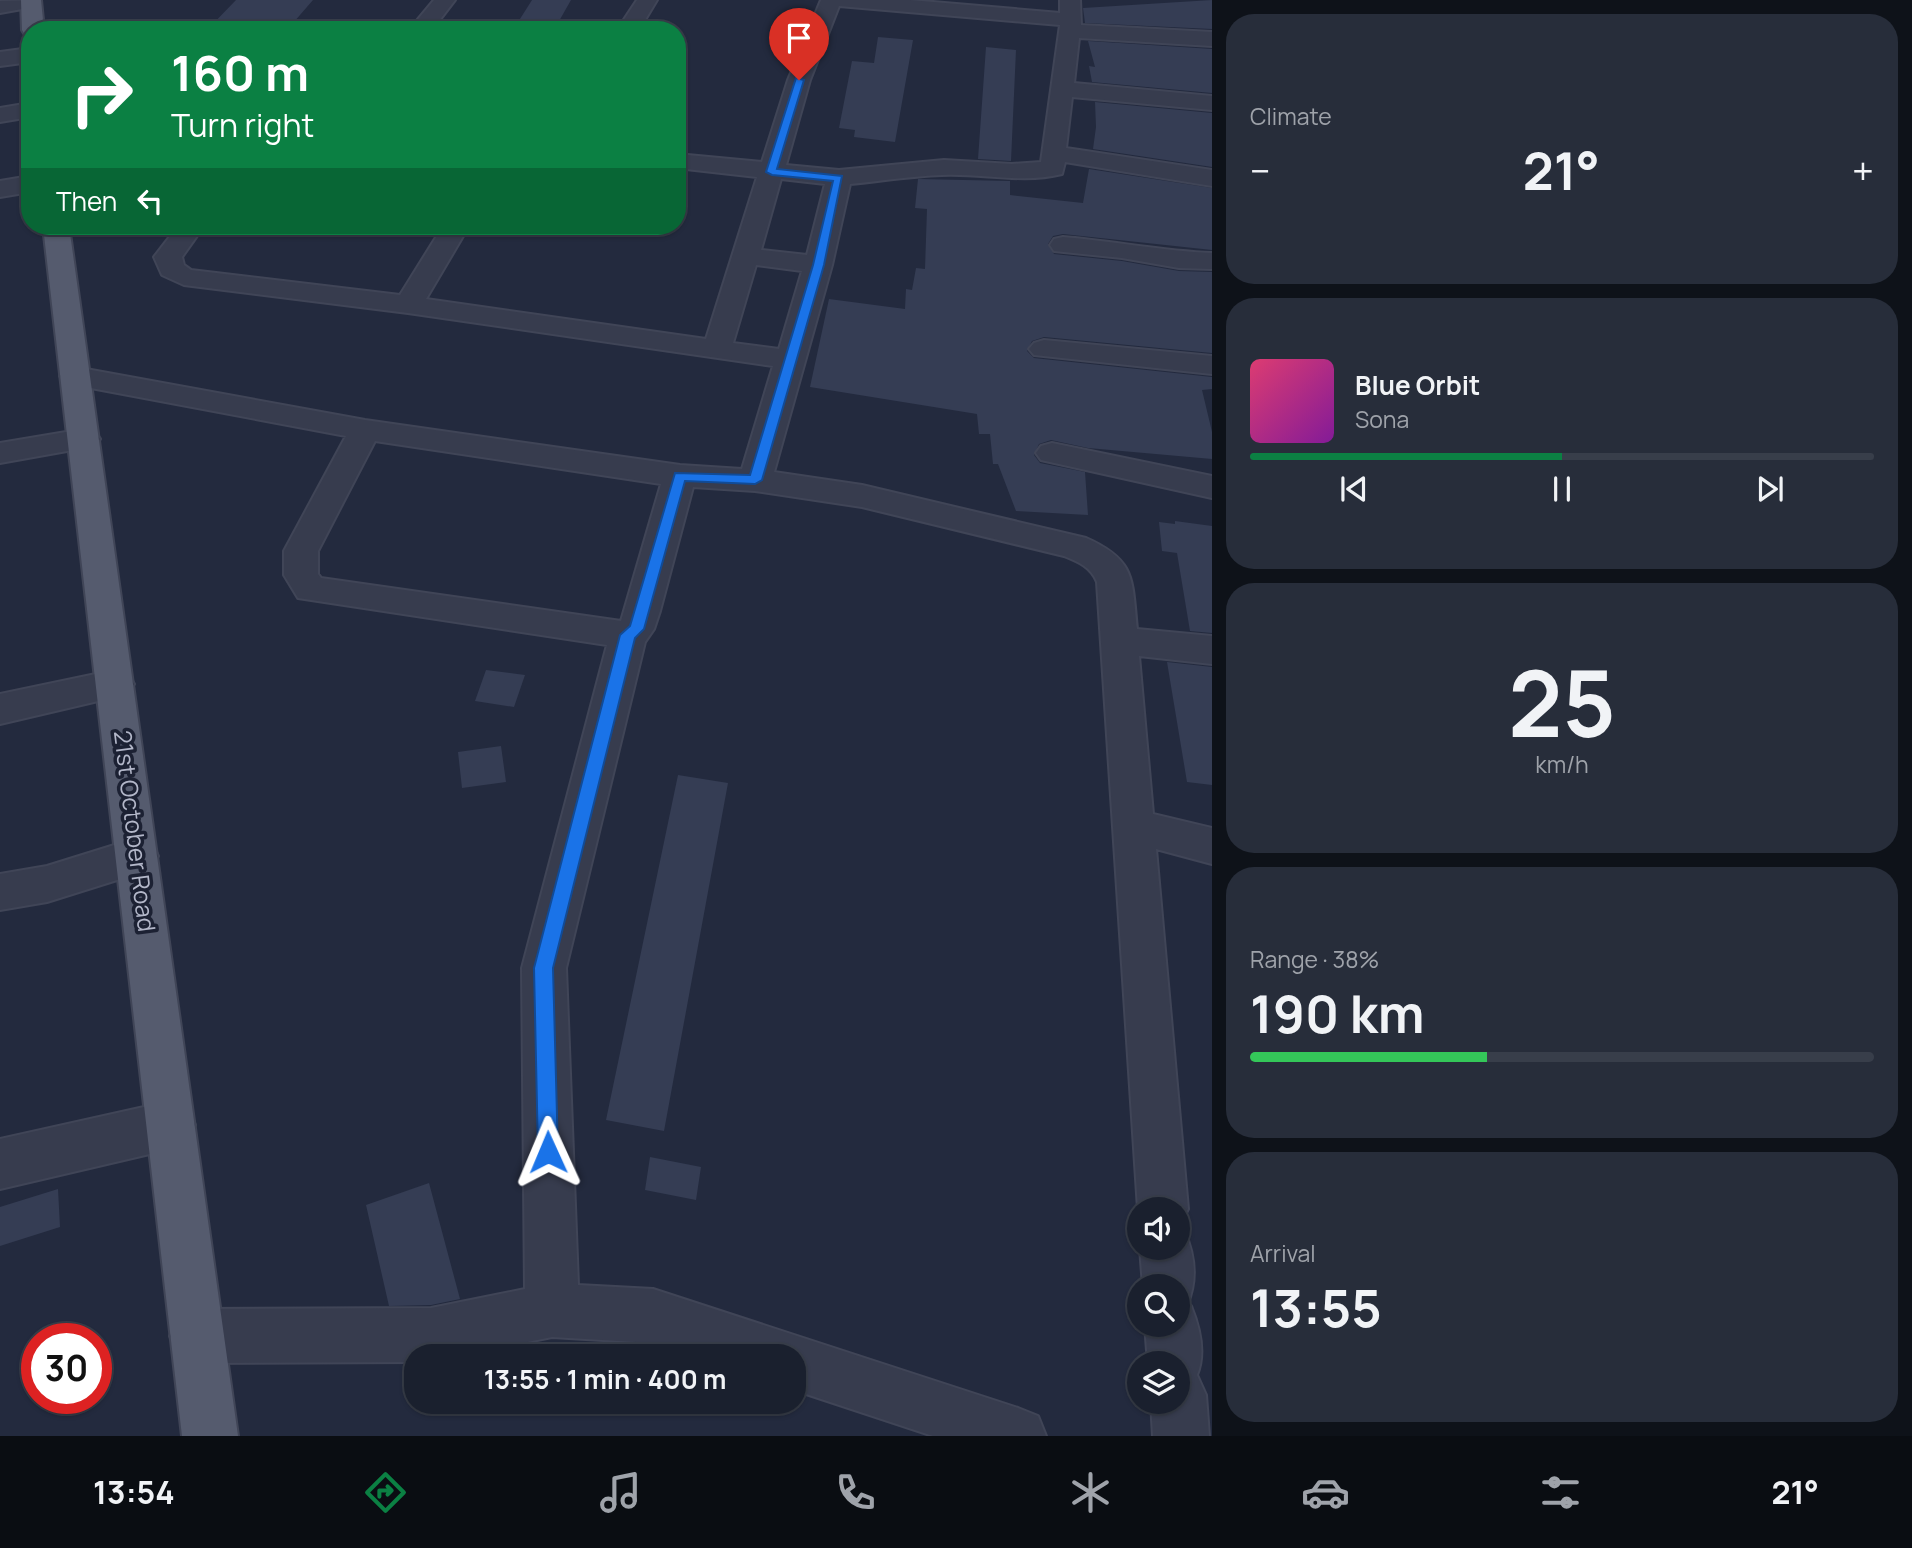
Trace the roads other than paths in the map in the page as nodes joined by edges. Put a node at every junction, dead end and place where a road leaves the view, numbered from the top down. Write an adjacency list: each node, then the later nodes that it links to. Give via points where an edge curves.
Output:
1 (445, 0): 10 (street)
2 (647, 0): 11 (street)
3 (831, 0): 21 (street, via 799,80)
4 (837, 0): 6 (street)
5 (31, 1): 7 (street); 9 (main road)
6 (864, 2): 8 (street)
7 (0, 7)
8 (1070, 17): 12 (street); 15 (street)
9 (32, 21)
10 (428, 21)
11 (634, 21)
12 (1212, 39)
13 (21, 56): 14 (street)
14 (0, 59)
15 (1062, 89): 16 (street); 19 (street)
16 (1212, 103)
17 (21, 112): 18 (street)
18 (0, 115)
19 (1053, 153): 22 (street, via 1053,169 944,167); 23 (street)
20 (686, 162): 21 (street)
21 (772, 172): 22 (street); 30 (street)
22 (838, 178): 32 (street)
23 (1212, 178)
24 (21, 186): 25 (street)
25 (0, 189)
26 (57, 235): 38 (main road, 21st October Road)
27 (184, 235): 33 (street, via 168,257 172,269 184,277)
28 (451, 235): 33 (street)
29 (1063, 245): 31 (street)
30 (747, 256): 32 (street); 34 (street)
31 (1212, 261)
32 (818, 265): 36 (street)
33 (408, 305): 34 (street)
34 (718, 349): 36 (street)
35 (1044, 349): 37 (street)
36 (791, 360): 44 (street)
37 (1212, 365)
38 (75, 376): 39 (street); 40 (main road, 21st October Road)
39 (365, 430): 43 (street); 46 (street, via 301,551 301,575 310,589)
40 (84, 439): 41 (street); 49 (main road, 21st October Road)
41 (0, 453)
42 (1052, 453): 45 (street)
43 (680, 476): 44 (street); 46 (street, via 642,611 636,629)
44 (755, 480): 47 (street, via 862,496 1073,546 1096,556 1108,566 1115,582)
45 (1212, 487)
46 (628, 635): 58 (street, via 544,968)
47 (1119, 641): 48 (street); 51 (street)
48 (1212, 650)
49 (115, 684): 50 (street); 53 (main road, 21st October Road)
50 (0, 709)
51 (1134, 828): 52 (street); 57 (street)
52 (1212, 846)
53 (137, 856): 54 (street, via 47,884); 55 (main road, 21st October Road)
54 (0, 892)
55 (171, 1125): 56 (street); 59 (main road, 21st October Road)
56 (0, 1164)
57 (1162, 1197)
58 (552, 1310): 59 (street, via 431,1335); 60 (street, via 653,1316)
59 (197, 1336): 63 (main road, 21st October Road)
60 (738, 1344)
61 (806, 1367): 64 (street)
62 (1179, 1414): 65 (street)
63 (210, 1436)
64 (1018, 1436)
65 (1181, 1436)

